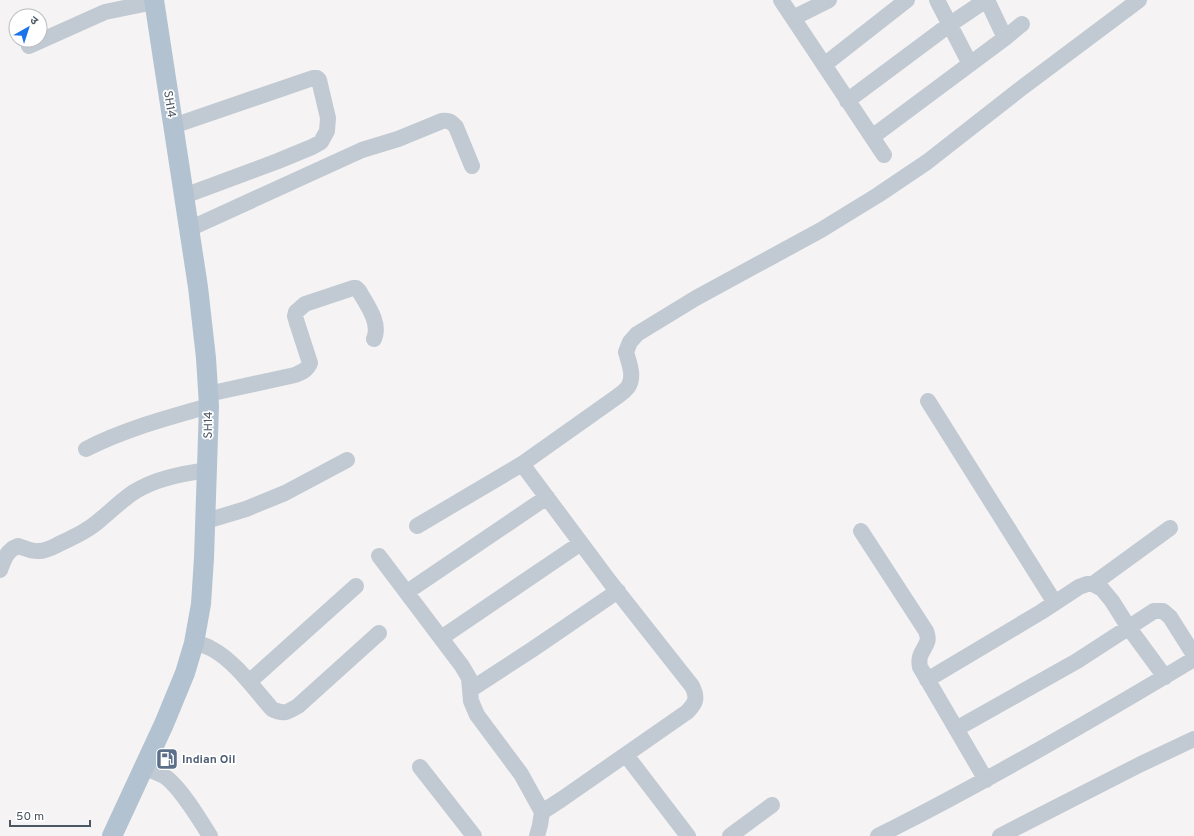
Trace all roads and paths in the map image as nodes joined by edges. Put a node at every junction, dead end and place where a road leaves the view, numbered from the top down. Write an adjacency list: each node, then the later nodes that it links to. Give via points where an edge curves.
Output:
1 (781, 0): 8 (street)
2 (829, 0): 8 (street)
3 (907, 0): 13 (street)
4 (937, 0): 9 (street)
5 (986, 0): 9 (street); 12 (street)
6 (1140, 0): 27 (street, via 927,162 878,195 637,334 626,352 631,378 628,387)
7 (154, 1): 11 (street, via 105,12); 16 (main road, SH14 / SH14)
8 (793, 18): 13 (street)
9 (949, 24): 14 (street); 15 (street)
10 (1022, 24): 12 (street)
11 (48, 38)
12 (1005, 38): 14 (street)
13 (824, 64): 15 (street)
14 (970, 64): 17 (street)
15 (847, 101): 17 (street)
16 (173, 126): 20 (main road, SH14 / SH14); 20 (street, via 313,78 319,80 328,118 327,131 321,142 312,147)
17 (872, 137): 18 (street)
18 (884, 155)
19 (472, 166): 21 (street, via 456,127 446,120 362,150)
20 (184, 196): 21 (main road, SH14 / SH14)
21 (189, 229): 23 (main road, SH14 / SH14, via 200,303)
22 (374, 339): 23 (street, via 374,319 356,288 306,304 295,316 310,363 308,368 295,376)
23 (208, 400): 25 (street); 28 (main road, SH14 / SH14)
24 (928, 401): 41 (street)
25 (86, 449)
26 (348, 460): 30 (street, via 285,493 246,509)
27 (522, 464): 29 (street); 31 (street)
28 (207, 470): 30 (main road, SH14 / SH14); 36 (street, via 165,478 135,492 78,535 39,551 18,546 11,549)
29 (547, 497): 34 (street); 40 (street)
30 (206, 521): 45 (main road, SH14 / SH14, via 201,604)
31 (417, 526)
32 (1170, 528): 37 (street)
33 (861, 530): 49 (street, via 929,637 918,660)
34 (581, 543): 39 (street); 44 (street)
35 (380, 556): 40 (street)
36 (1, 562)
37 (1093, 584): 41 (street, via 1079,587); 42 (street, via 1102,588)
38 (356, 586): 50 (street)
39 (618, 591): 51 (street); 54 (street, via 696,694 695,704 687,712)
40 (407, 592): 44 (street)
41 (1055, 603): 49 (street)
42 (1129, 628): 46 (street, via 1154,611 1163,611 1170,617); 48 (street); 52 (street, via 1077,661)
43 (379, 633): 50 (street, via 298,706 287,712 272,709)
44 (441, 638): 51 (street, via 469,678)
45 (194, 643): 50 (street, via 212,648 221,654); 56 (main road, SH14 / SH14, via 185,673)
46 (1194, 655)
47 (1194, 659): 48 (street)
48 (1165, 676): 57 (street)
49 (927, 680): 52 (street)
50 (249, 682)
51 (470, 690): 59 (street, via 471,701 477,715 521,774)
52 (956, 729): 57 (street)
53 (1194, 739): 68 (street)
54 (626, 755): 59 (street); 65 (street)
55 (420, 767): 63 (street)
56 (144, 768): 61 (main road, SH14 / SH14); 62 (street, via 168,778 198,816)
57 (986, 780): 60 (street)
58 (772, 805): 66 (street)
59 (542, 812): 64 (street)
60 (895, 832): 67 (street)
61 (112, 836)
62 (210, 836)
63 (474, 836)
64 (536, 836)
65 (688, 836)
66 (730, 836)
67 (878, 836)
68 (1000, 836)

